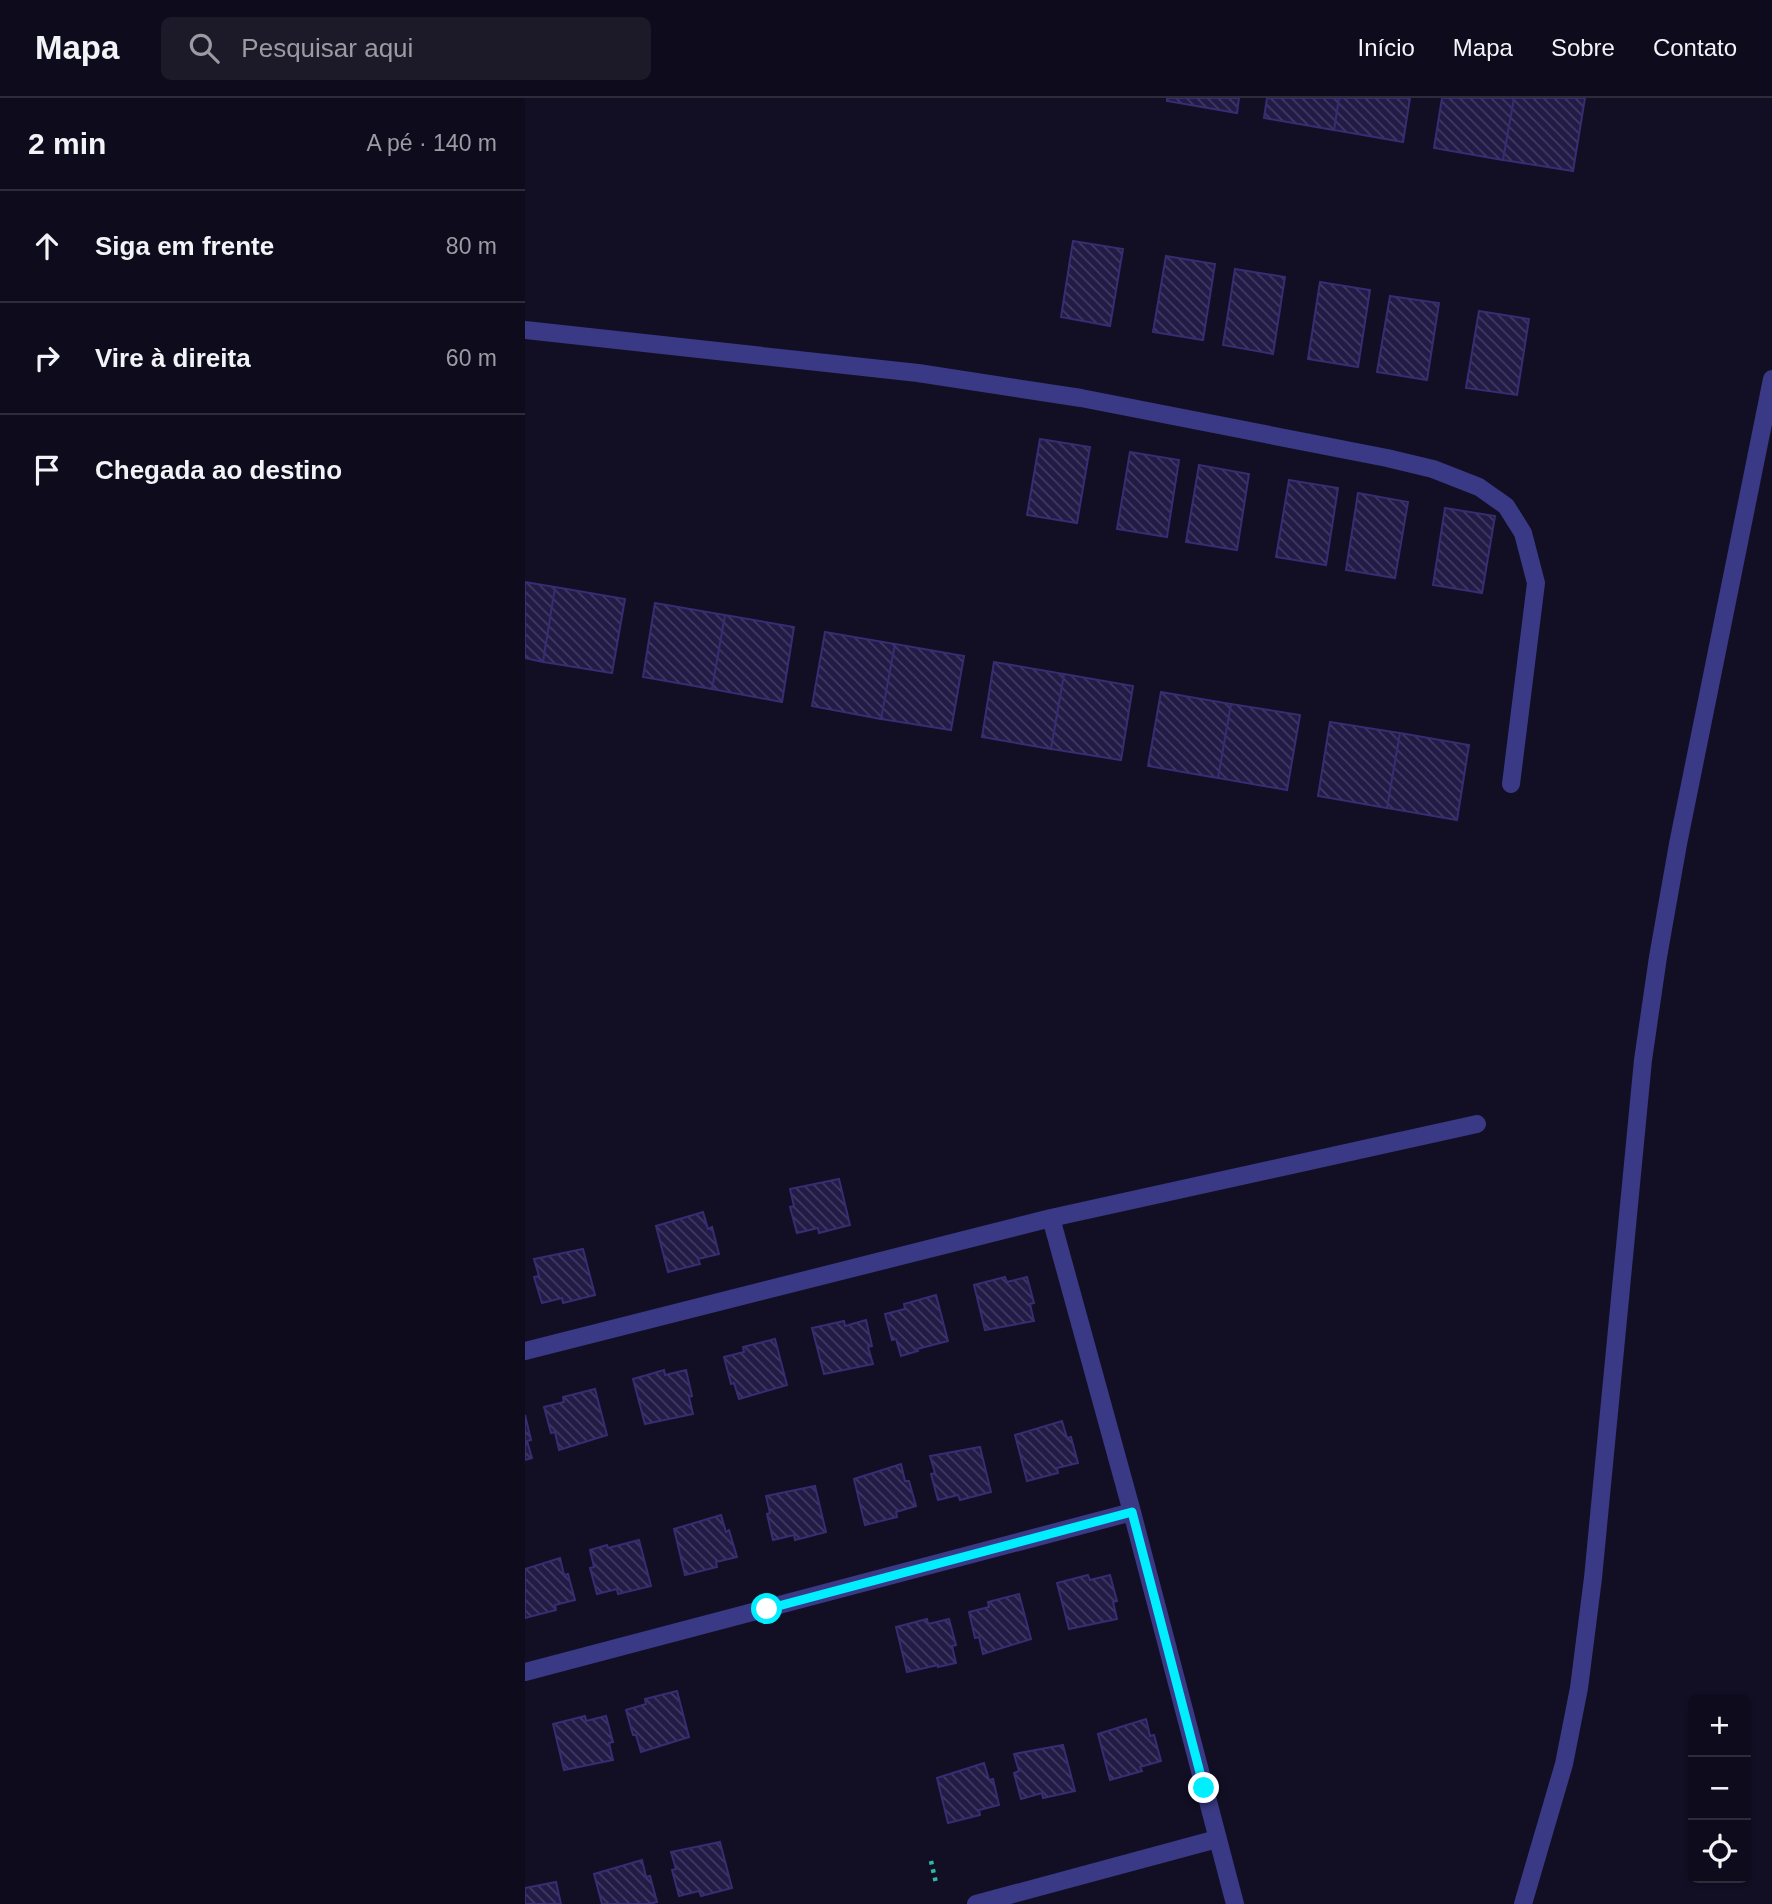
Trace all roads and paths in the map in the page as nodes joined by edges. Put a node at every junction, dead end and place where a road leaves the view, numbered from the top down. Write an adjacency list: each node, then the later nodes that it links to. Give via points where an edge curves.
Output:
1 (525, 330): 3 (street, via 918,373 1081,398 1387,458 1479,487 1506,506 1523,533 1536,583)
2 (1772, 379): 14 (street, via 1658,957 1643,1060 1579,1688 1564,1764)
3 (1511, 784)
4 (1477, 1125): 5 (street)
5 (1051, 1218): 6 (street); 7 (street)
6 (525, 1351)
7 (1132, 1512): 8 (street); 9 (street)
8 (525, 1672)
9 (1217, 1839): 12 (street); 13 (street)
10 (931, 1861): 11 (path)
11 (936, 1883)
12 (976, 1904)
13 (1235, 1904)
14 (1523, 1904)

